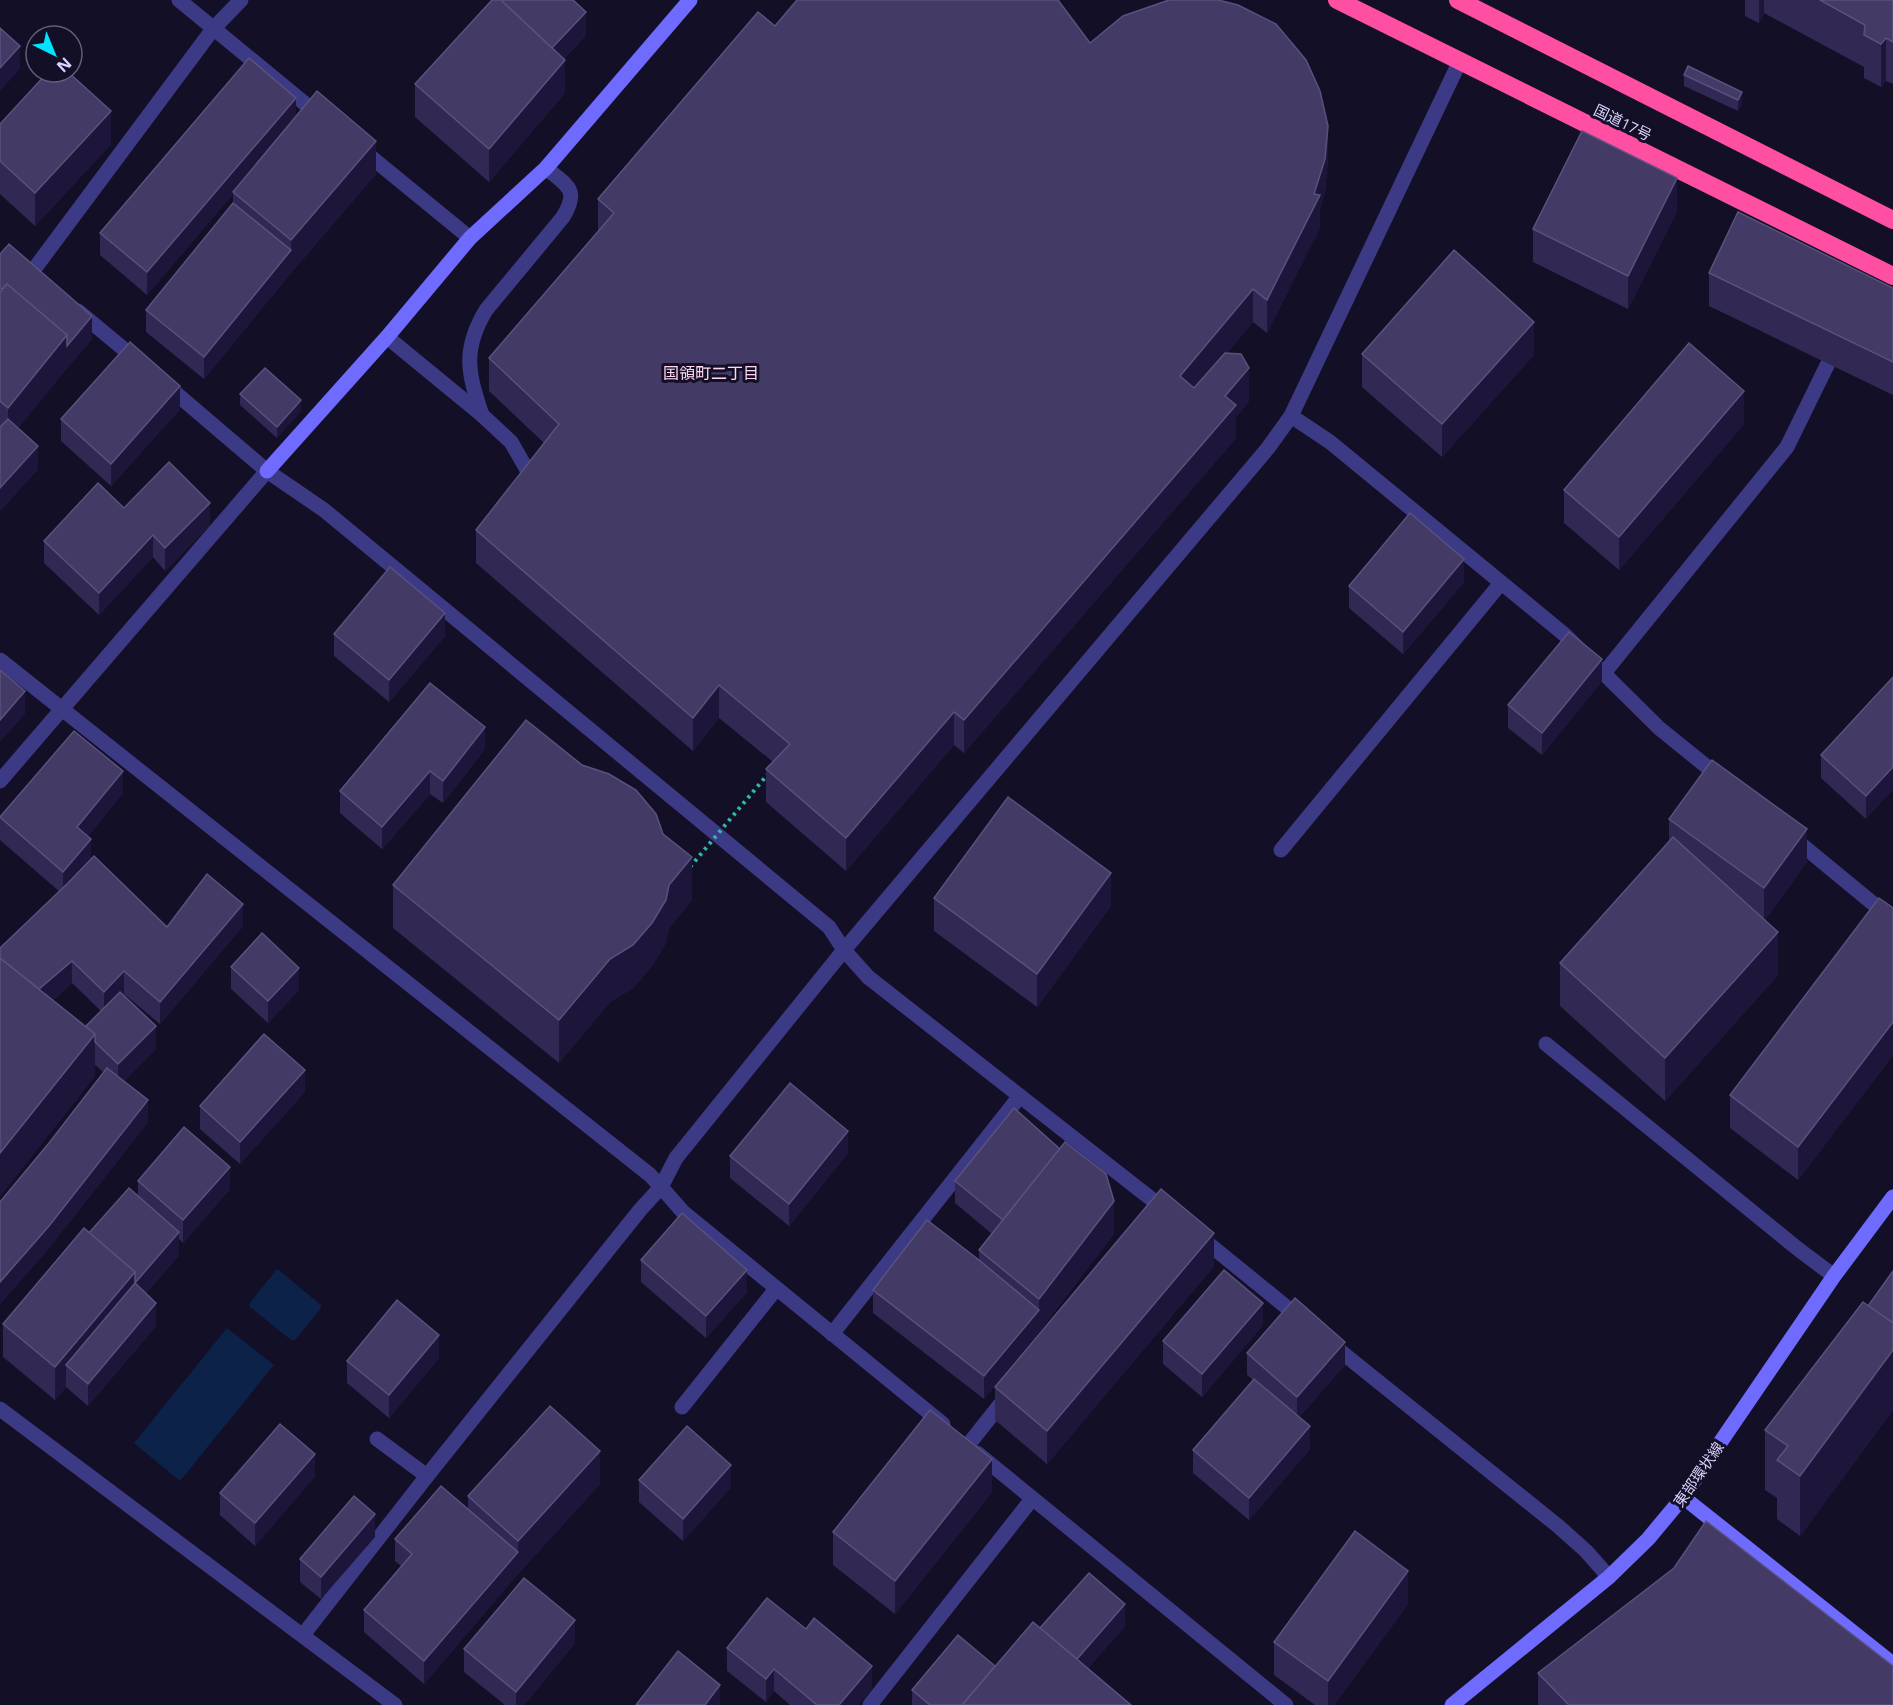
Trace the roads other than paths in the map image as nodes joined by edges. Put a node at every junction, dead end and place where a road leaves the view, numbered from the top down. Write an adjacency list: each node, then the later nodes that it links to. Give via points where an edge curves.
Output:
1 (179, 0): 6 (street)
2 (241, 0): 6 (street)
3 (690, 0): 10 (street)
4 (1337, 0): 7 (highway, 国道17号)
5 (1458, 0): 11 (highway)
6 (213, 29): 8 (street); 14 (street)
7 (1460, 62): 13 (highway, 国道17号); 21 (street)
8 (333, 126)
9 (351, 141): 12 (street)
10 (546, 168): 12 (street); 20 (street, via 568,186 570,205 478,324 469,354 471,382)
11 (1893, 220)
12 (470, 238): 19 (street)
13 (1875, 267): 15 (highway, 国道17号); 16 (street)
14 (32, 272)
15 (1893, 276)
16 (1867, 284)
17 (68, 302): 22 (street)
18 (1844, 332): 26 (street, via 1787,447)
19 (387, 337): 20 (street); 22 (street)
20 (482, 415): 23 (street, via 511,442 526,468)
21 (1291, 416): 24 (street, via 1330,442); 33 (street, via 1261,457)
22 (267, 471): 27 (street); 33 (street, via 324,510 829,927)
23 (541, 481)
24 (1501, 583): 26 (street); 31 (street)
25 (0, 660): 27 (street)
26 (1604, 673): 29 (street, via 1659,728)
27 (61, 710): 28 (street); 36 (street)
28 (0, 781)
29 (1731, 787)
30 (1776, 824): 32 (street)
31 (1281, 850)
32 (1893, 920)
33 (844, 950): 35 (street, via 868,977); 36 (street, via 676,1158)
34 (1546, 1044): 38 (street)
35 (1020, 1096): 40 (street); 49 (street, via 1156,1209 1183,1224 1558,1526)
36 (661, 1187): 39 (street, via 683,1212); 46 (street)
37 (1893, 1197): 38 (street, 東部環状線)
38 (1834, 1276): 47 (street, 東部環状線)
39 (776, 1288): 40 (street); 42 (street)
40 (832, 1334): 44 (street)
41 (1020, 1380): 44 (street)
42 (682, 1407)
43 (0, 1409): 50 (street)
44 (960, 1438): 48 (street)
45 (377, 1439): 46 (street)
46 (427, 1476): 50 (street)
47 (1683, 1497): 49 (street, 東部環状線); 51 (street)
48 (1032, 1499): 53 (street); 54 (street)
49 (1610, 1577): 55 (street, 東部環状線)
50 (303, 1635): 52 (street)
51 (1893, 1665)
52 (395, 1705)
53 (870, 1705)
54 (1286, 1705)
55 (1452, 1705)

